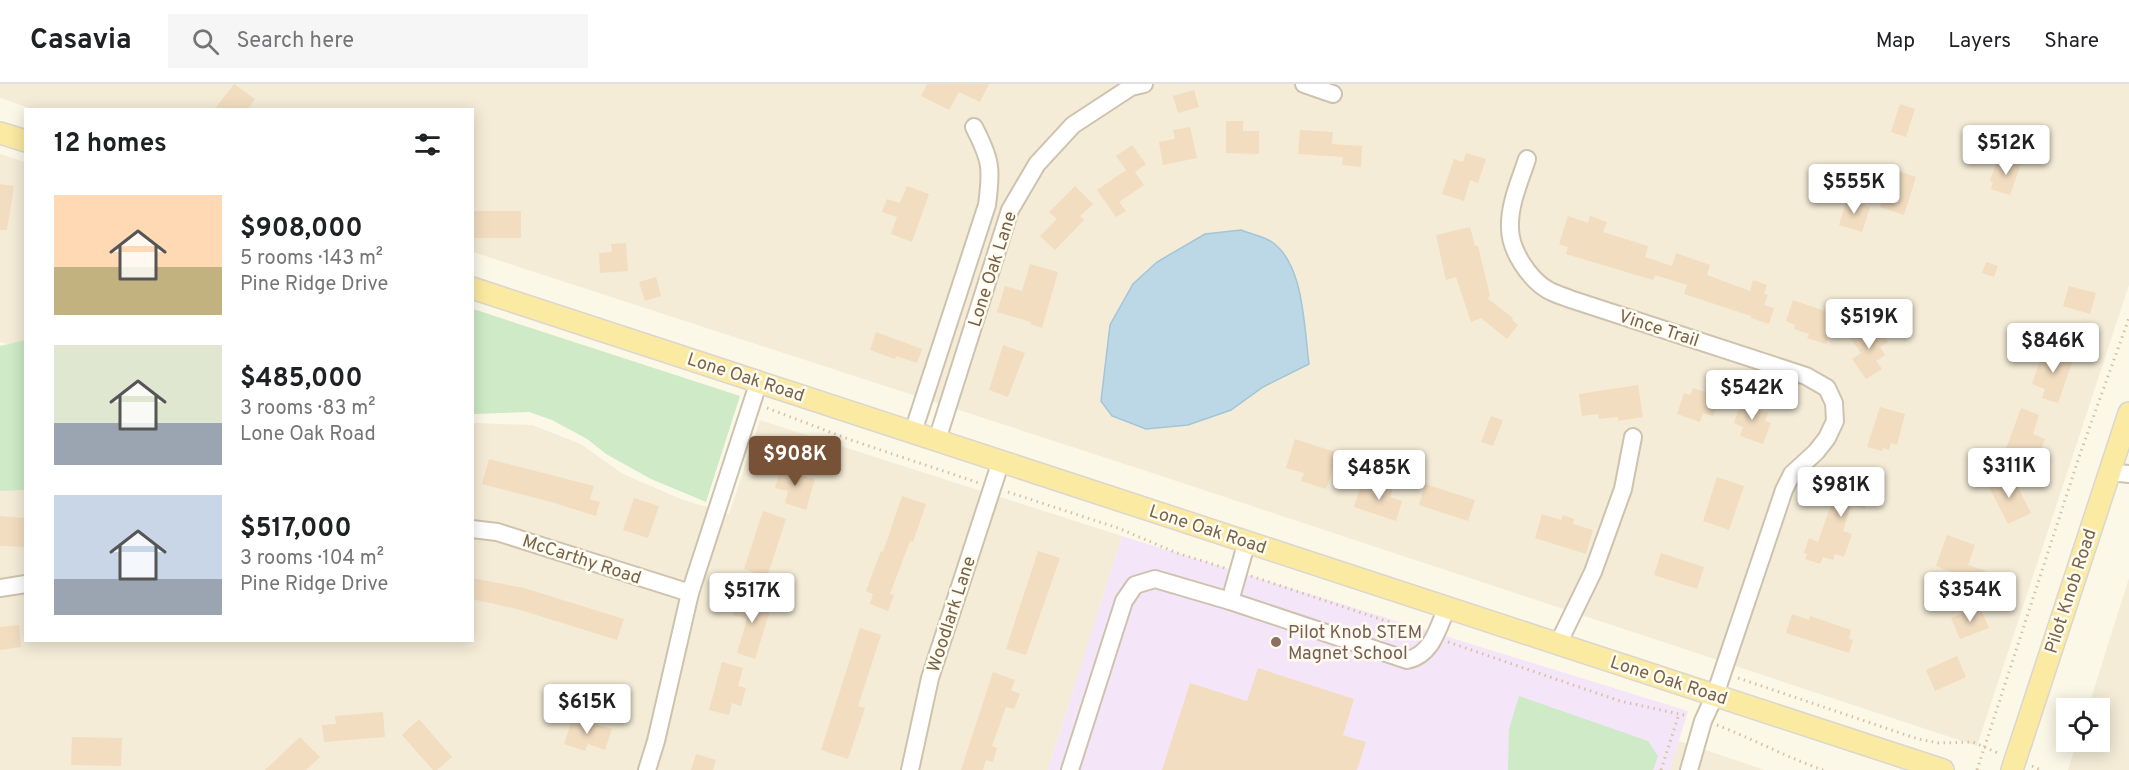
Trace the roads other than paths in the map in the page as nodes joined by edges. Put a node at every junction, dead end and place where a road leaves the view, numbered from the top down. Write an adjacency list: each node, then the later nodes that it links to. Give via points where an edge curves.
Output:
1 (1144, 84): 13 (street, Lone Oak Lane, via 1131,87 1073,125 1037,164 1010,210)
2 (1304, 84): 3 (street)
3 (1333, 94)
4 (974, 127): 11 (street, via 988,154 991,178 987,205)
5 (0, 133): 6 (main road)
6 (24, 140)
7 (1527, 159): 24 (street, Vince Trail, via 1512,204 1509,229 1527,270 1546,289 1806,376 1827,388 1834,403 1835,421 1827,438 1792,474 1784,490)
8 (474, 289): 9 (main road, Lone Oak Road)
9 (759, 381): 11 (main road, Lone Oak Road); 20 (street)
10 (2129, 413): 15 (main road, Pilot Knob Road)
11 (913, 432): 13 (main road, Lone Oak Road)
12 (1633, 437): 23 (street, via 1623,489 1597,561)
13 (937, 440): 14 (main road, Lone Oak Road)
14 (1000, 461): 17 (main road, Lone Oak Road); 26 (street, Woodlark Lane, via 930,678)
15 (2119, 473): 30 (main road, Pilot Knob Road)
16 (474, 529): 20 (street, McCarthy Road, via 497,532)
17 (1247, 542): 21 (street); 22 (main road, Lone Oak Road)
18 (24, 584): 19 (street)
19 (0, 588)
20 (690, 593): 25 (street)
21 (1230, 601): 22 (street, via 1407,660 1424,654); 27 (street, via 1155,579 1135,585 1124,601)
22 (1447, 607): 23 (main road, Lone Oak Road)
23 (1558, 644): 24 (main road, Lone Oak Road)
24 (1715, 695): 28 (street, Vince Trail); 29 (main road, Lone Oak Road)
25 (647, 770)
26 (910, 770)
27 (1070, 770)
28 (1689, 770)
29 (1943, 770)
30 (2012, 770)

